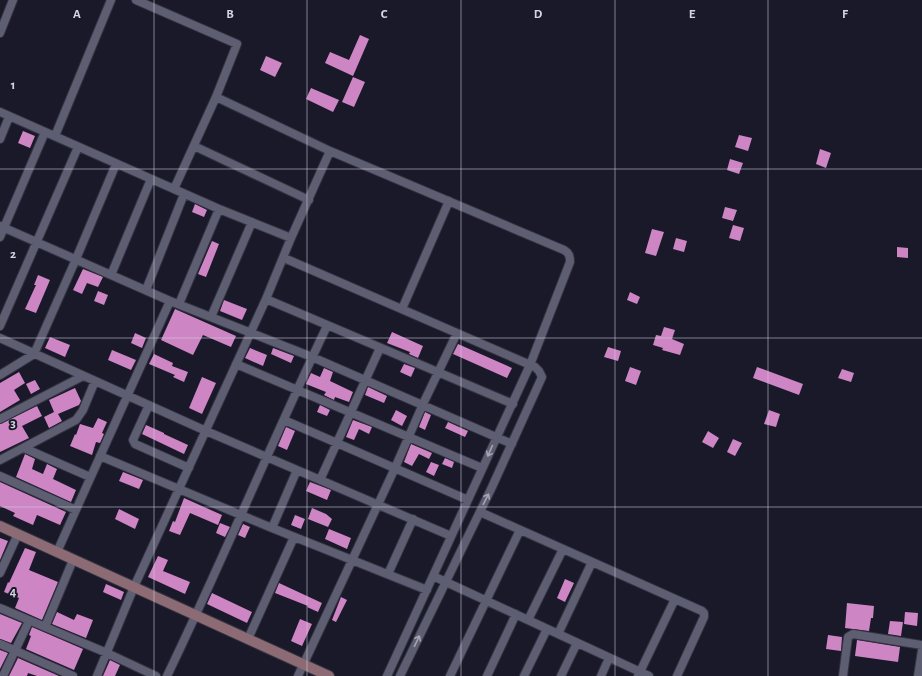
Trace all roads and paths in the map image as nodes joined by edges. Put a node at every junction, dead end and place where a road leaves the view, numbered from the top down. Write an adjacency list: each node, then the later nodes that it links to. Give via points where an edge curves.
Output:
1 (13, 0): 4 (street)
2 (111, 0): 9 (street)
3 (136, 0): 5 (street, via 237,44)
4 (0, 33)
5 (216, 97): 11 (street); 13 (street)
6 (0, 112): 7 (street)
7 (9, 117): 8 (street); 10 (street)
8 (45, 132): 9 (street); 22 (street)
9 (55, 136): 12 (street)
10 (0, 138)
11 (194, 146): 16 (street); 18 (street)
12 (78, 147): 14 (street); 25 (street)
13 (330, 151): 18 (street); 19 (street)
14 (116, 164): 15 (street); 27 (street)
15 (151, 179): 16 (street); 28 (street)
16 (174, 189): 17 (street)
17 (184, 194): 20 (street); 29 (street)
18 (309, 200): 24 (street)
19 (449, 201): 33 (street); 44 (street, via 564,250 570,257)
20 (219, 209): 21 (street); 32 (street)
21 (252, 222): 24 (street); 34 (street)
22 (2, 227): 23 (street); 25 (street)
23 (0, 237)
24 (291, 238): 26 (street)
25 (36, 242): 27 (street); 35 (street)
26 (284, 258): 30 (street); 33 (street)
27 (76, 259): 28 (street); 41 (street)
28 (111, 276): 29 (street)
29 (146, 290): 31 (street)
30 (266, 299): 36 (street); 37 (street)
31 (170, 301): 32 (street); 51 (street)
32 (179, 304): 34 (street)
33 (402, 309): 38 (street)
34 (211, 317): 37 (street)
35 (0, 326)
36 (328, 326): 40 (street); 42 (street)
37 (250, 333): 42 (street); 43 (street)
38 (457, 333): 44 (street); 45 (street)
39 (0, 338): 41 (street)
40 (380, 348): 45 (street); 48 (street)
41 (34, 354): 46 (street); 47 (street)
42 (312, 357): 48 (street); 50 (street)
43 (236, 364): 50 (street); 58 (street)
44 (530, 365): 53 (street); 62 (street, via 539,371 542,377)
45 (438, 372): 52 (street); 53 (street)
46 (0, 375)
47 (83, 376): 49 (street); 56 (street)
48 (366, 380): 52 (street); 55 (street)
49 (95, 381): 51 (street); 63 (street, via 76,420)
50 (297, 389): 55 (street); 57 (street)
51 (128, 395): 54 (street); 64 (street)
52 (422, 404): 59 (street); 60 (street)
53 (512, 404): 60 (street)
54 (149, 405): 58 (street); 67 (street, via 133,442)
55 (351, 412): 59 (street); 61 (street)
56 (0, 419)
57 (284, 420): 61 (street); 65 (street)
58 (206, 431): 65 (street); 67 (street)
59 (408, 437): 68 (street); 69 (street)
60 (497, 437): 62 (street); 69 (street, one-way to 69)
61 (337, 443): 68 (street); 73 (street)
62 (512, 444): 78 (street, one-way to 62)
63 (24, 448): 66 (street); 72 (street)
64 (100, 456): 72 (street); 74 (street)
65 (266, 456): 70 (street); 79 (street)
66 (0, 460)
67 (189, 468): 74 (street)
68 (395, 468): 75 (street); 76 (street)
69 (482, 468): 75 (street)
70 (297, 470): 73 (street); 82 (street)
71 (0, 476): 77 (street)
72 (90, 477): 77 (street)
73 (320, 480): 76 (street)
74 (180, 489): 79 (street); 96 (street)
75 (468, 500): 85 (street)
76 (378, 504): 80 (street); 90 (street)
77 (76, 510): 88 (street)
78 (480, 512): 83 (street); 95 (street)
79 (241, 516): 82 (street); 102 (street)
80 (413, 519): 85 (street); 93 (street)
81 (0, 526): 84 (street)
82 (272, 528): 86 (street)
83 (520, 530): 87 (street); 99 (street)
84 (18, 534): 88 (street); 92 (street)
85 (452, 536): 94 (street)
86 (294, 537): 90 (street); 108 (street)
87 (563, 549): 91 (street); 103 (street)
88 (57, 552): 89 (street)
89 (74, 560): 96 (street); 105 (street)
90 (352, 560): 93 (street); 116 (street)
91 (592, 562): 98 (street); 107 (street)
92 (0, 573)
93 (388, 574): 97 (street)
94 (433, 576): 95 (street); 97 (street)
95 (447, 582): 99 (street); 127 (street, one-way to 95)
96 (134, 587): 102 (street); 114 (street)
97 (426, 590): 126 (street)
98 (675, 599): 117 (street); 134 (street, via 702,611 705,615)
99 (485, 600): 101 (street); 128 (street)
100 (0, 608): 104 (street)
101 (516, 614): 103 (street); 129 (street)
102 (196, 616): 108 (street); 123 (street)
103 (528, 620): 106 (street)
104 (29, 621): 105 (street); 113 (street)
105 (44, 627): 114 (street)
106 (547, 629): 107 (street); 130 (street)
107 (558, 634): 109 (street)
108 (248, 639): 116 (street)
109 (577, 643): 115 (street); 131 (street)
110 (0, 644): 113 (street)
111 (922, 645): 135 (street, via 852,634 848,637)
112 (922, 650): 118 (street)
113 (15, 651): 119 (street); 120 (street)
114 (107, 653): 121 (street); 122 (street)
115 (609, 658): 117 (street); 132 (street)
116 (303, 664): 124 (street); 125 (street)
117 (639, 674): 133 (street)
118 (920, 674)
119 (3, 676)
120 (73, 676)
121 (97, 676)
122 (156, 676)
123 (167, 676)
124 (298, 676)
125 (329, 676)
126 (387, 676)
127 (400, 676)
128 (450, 676)
129 (487, 676)
130 (524, 676)
131 (561, 676)
132 (601, 676)
133 (649, 676)
134 (677, 676)
135 (843, 676)

